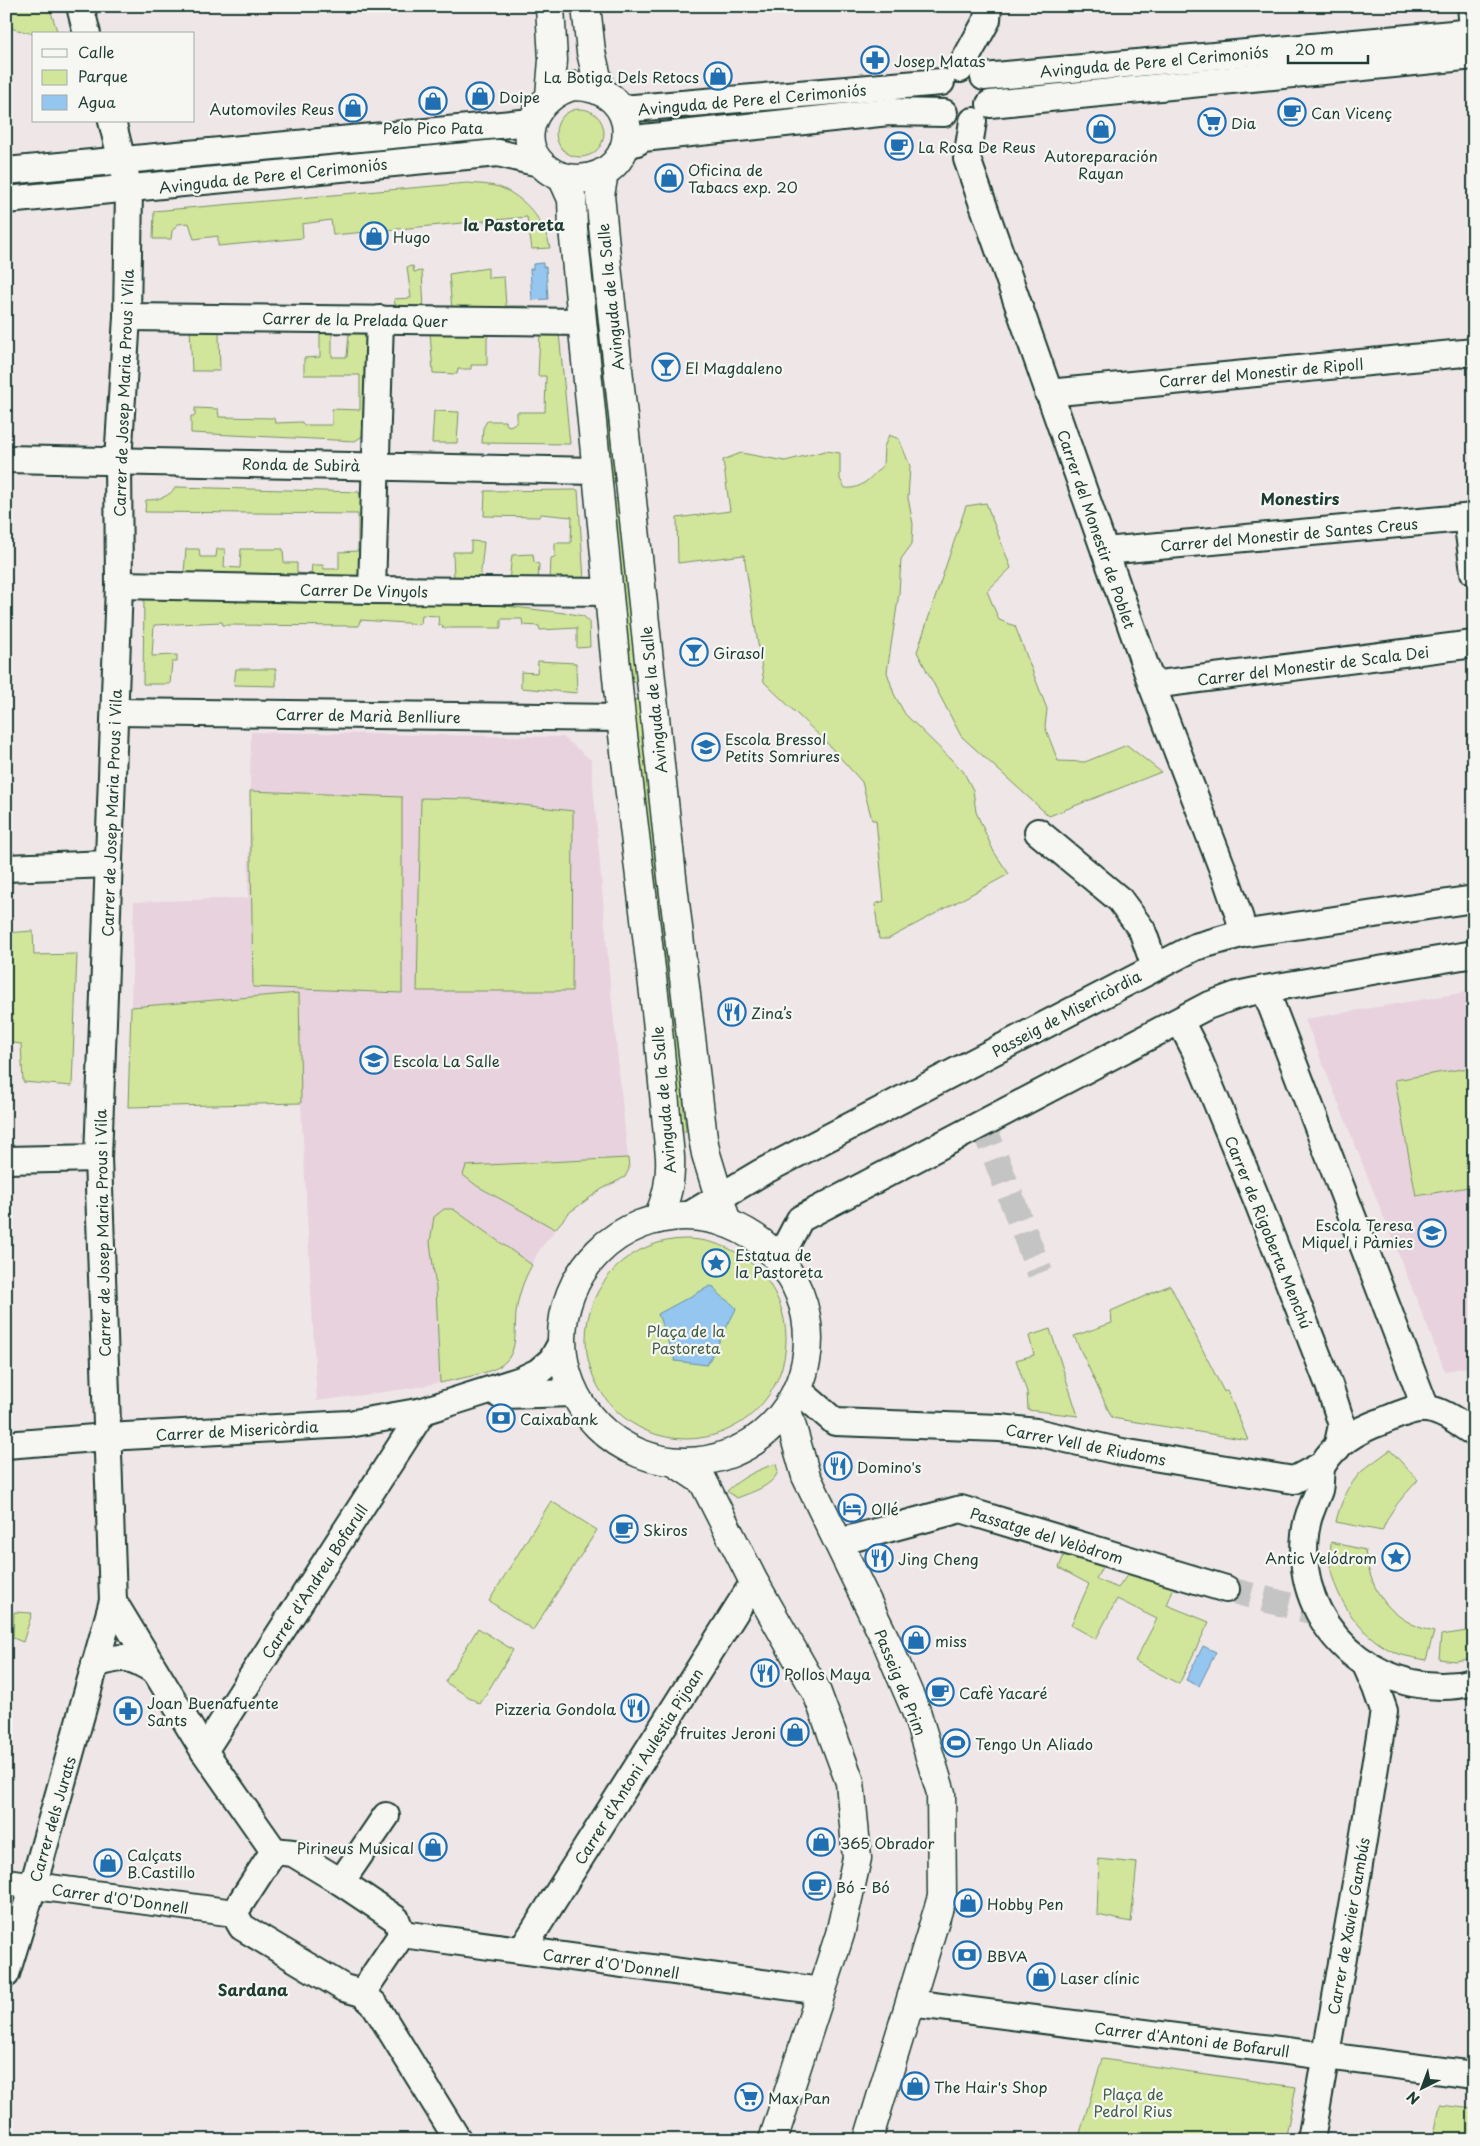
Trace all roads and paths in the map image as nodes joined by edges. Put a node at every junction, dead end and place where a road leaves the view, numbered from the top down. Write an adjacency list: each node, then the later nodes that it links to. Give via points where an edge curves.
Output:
1 (80, 6): 6 (street)
2 (550, 6): 11 (street, via 553,60)
3 (586, 6): 10 (street, via 590,52)
4 (988, 6): 8 (street, via 987,20)
5 (1471, 6): 7 (street)
6 (86, 32)
7 (1474, 40): 9 (street, Avinguda de Pere el Cerimoniós); 14 (street, Avinguda de Pere el Cerimoniós)
8 (951, 76): 9 (street, via 970,69); 12 (street, Avinguda de Pere el Cerimoniós); 13 (street, via 938,98)
9 (984, 77): 14 (street, via 991,95)
10 (600, 90): 11 (street, via 574,86); 12 (street)
11 (550, 96): 16 (street)
12 (622, 109): 17 (street, via 626,123)
13 (944, 113): 14 (street, via 957,122); 17 (street, Avinguda de Pere el Cerimoniós, via 889,112 643,138)
14 (982, 113): 29 (street, Carrer del Monestir de Poblet, via 967,159)
15 (112, 122): 19 (street, Carrer de Josep Maria Prous i Vila)
16 (532, 122): 18 (street, Avinguda de Pere el Cerimoniós); 20 (street, via 532,147)
17 (624, 146): 22 (street, via 620,157)
18 (202, 154): 19 (street, Avinguda de Pere el Cerimoniós); 23 (street, via 184,168 144,173)
19 (124, 162): 21 (street, Avinguda de Pere el Cerimoniós); 23 (street, Carrer de Josep Maria Prous i Vila)
20 (551, 170): 22 (street, via 590,178); 23 (street, Avinguda de Pere el Cerimoniós, via 498,153); 27 (street, Avinguda de la Salle, via 572,199)
21 (6, 171)
22 (604, 173): 55 (street, Avinguda de la Salle, via 600,195 672,877 703,1138)
23 (129, 189): 24 (street, Avinguda de Pere el Cerimoniós); 25 (street, Carrer de Josep Maria Prous i Vila)
24 (6, 200)
25 (127, 317): 26 (street, Carrer de la Prelada Quer); 31 (street, Carrer de Josep Maria Prous i Vila)
26 (380, 319): 27 (street, Carrer de la Prelada Quer); 32 (street)
27 (582, 322): 33 (street, Avinguda de la Salle)
28 (1474, 352): 29 (street, Carrer del Monestir de Ripoll)
29 (1048, 393): 35 (street, Carrer del Monestir de Poblet)
30 (6, 459): 31 (street, Ronda de Subirà)
31 (118, 461): 32 (street, Ronda de Subirà); 37 (street, Carrer de Josep Maria Prous i Vila)
32 (374, 465): 33 (street, Ronda de Subirà); 38 (street)
33 (596, 471): 39 (street, Avinguda de la Salle)
34 (1470, 518): 35 (street, Carrer del Monestir de Santes Creus); 36 (street)
35 (1104, 551): 41 (street, Carrer del Monestir de Poblet)
36 (1474, 572)
37 (119, 585): 38 (street, Carrer De Vinyols); 42 (street, Carrer de Josep Maria Prous i Vila)
38 (372, 590): 39 (street, Carrer De Vinyols)
39 (608, 592): 43 (street, Avinguda de la Salle)
40 (1474, 644): 41 (street, Carrer del Monestir de Scala Dei)
41 (1152, 685): 48 (street, Carrer del Monestir de Poblet, via 1226,878 1240,919)
42 (114, 712): 43 (street, Carrer de Marià Benlliure); 45 (street, Carrer de Josep Maria Prous i Vila)
43 (621, 718): 57 (street, Avinguda de la Salle, via 670,1157 667,1197)
44 (1038, 832): 50 (street, via 1120,900 1142,930)
45 (110, 864): 46 (street); 53 (street, Carrer de Josep Maria Prous i Vila)
46 (6, 868)
47 (1474, 898): 48 (street, Passeig de Misericòrdia)
48 (1241, 934): 50 (street, Passeig de Misericòrdia, via 1195,946)
49 (1474, 954): 51 (street)
50 (1155, 967): 55 (street, Passeig de Misericòrdia, via 762,1172)
51 (1265, 989): 52 (street, via 1207,1006); 64 (street)
52 (1180, 1021): 59 (street, via 800,1218); 69 (street, Carrer de Rigoberta Menchú, via 1257,1200 1329,1385 1342,1425)
53 (98, 1158): 54 (street); 67 (street, Carrer de Josep Maria Prous i Vila)
54 (6, 1160)
55 (719, 1198): 56 (street, Passeig de Misericòrdia); 58 (street, Avinguda de la Salle)
56 (688, 1216): 57 (street); 58 (street)
57 (658, 1219): 60 (street, via 626,1230 588,1263 566,1308)
58 (727, 1223): 59 (street, via 753,1236)
59 (779, 1258): 63 (street, via 799,1292 808,1330 805,1369)
60 (562, 1342): 61 (street, via 565,1368); 62 (street, Carrer de Misericòrdia, via 552,1360 538,1372)
61 (574, 1393): 62 (street, Carrer de Misericòrdia); 70 (street, via 606,1434 651,1458)
62 (465, 1396): 65 (street, Carrer de Misericòrdia)
63 (792, 1400): 69 (street, Carrer Vell de Riudoms, via 835,1422 1036,1432 1122,1452 1294,1480); 70 (street, via 770,1429 752,1445 702,1462); 71 (street, Passeig de Prim, via 806,1476)
64 (1426, 1408): 66 (street); 69 (street, Carrer Vell de Riudoms, via 1361,1429)
65 (423, 1411): 67 (street, Carrer de Misericòrdia, via 349,1424); 81 (street, Carrer d'Andreu Bofarull)
66 (1474, 1433)
67 (107, 1437): 68 (street, Carrer de Misericòrdia); 74 (street, Carrer dels Jurats)
68 (6, 1445)
69 (1329, 1457): 76 (street, Carrer de Rigoberta Menchú, via 1306,1530 1305,1573 1318,1613 1331,1633)
70 (676, 1463): 72 (street, via 703,1481)
71 (839, 1542): 73 (street, Passatge del Velòdrom, via 961,1510); 93 (street, Passeig de Prim, via 916,1711 941,1793 942,1897)
72 (754, 1582): 89 (street, Carrer d'Antoni Aulestia Pijoan); 91 (street, via 817,1693 850,1782 857,1858 840,1934)
73 (1226, 1589)
74 (113, 1601): 75 (street, Carrer dels Jurats); 77 (street)
75 (95, 1664): 77 (street, via 118,1657 132,1658); 86 (street, Carrer dels Jurats)
76 (1366, 1666): 79 (street); 80 (street, Carrer de Xavier Gambús)
77 (155, 1670): 81 (street)
78 (1474, 1682): 79 (street, via 1448,1687)
79 (1417, 1685): 80 (street, via 1398,1694)
80 (1384, 1711): 94 (street, Carrer de Xavier Gambús)
81 (204, 1751): 83 (street)
82 (386, 1816): 85 (street)
83 (274, 1851): 85 (street, via 293,1853); 87 (street)
84 (6, 1882): 86 (street, Carrer d'O'Donnell)
85 (341, 1882): 88 (street, via 396,1919)
86 (33, 1886): 87 (street, Carrer d'O'Donnell); 90 (street, Carrer dels Jurats)
87 (234, 1913): 92 (street, via 242,1927 344,1988)
88 (402, 1934): 89 (street, Carrer d'O'Donnell); 92 (street)
89 (522, 1950): 91 (street, Carrer d'O'Donnell)
90 (6, 1974)
91 (821, 1991): 97 (street)
92 (362, 1993): 96 (street, via 375,2005)
93 (910, 2003): 94 (street, Carrer d'Antoni de Bofarull); 98 (street, Passeig de Prim)
94 (1326, 2056): 95 (street, Carrer d'Antoni de Bofarull); 99 (street, Carrer de Xavier Gambús)
95 (1474, 2075)
96 (458, 2140)
97 (773, 2140)
98 (868, 2140)
99 (1311, 2140)

